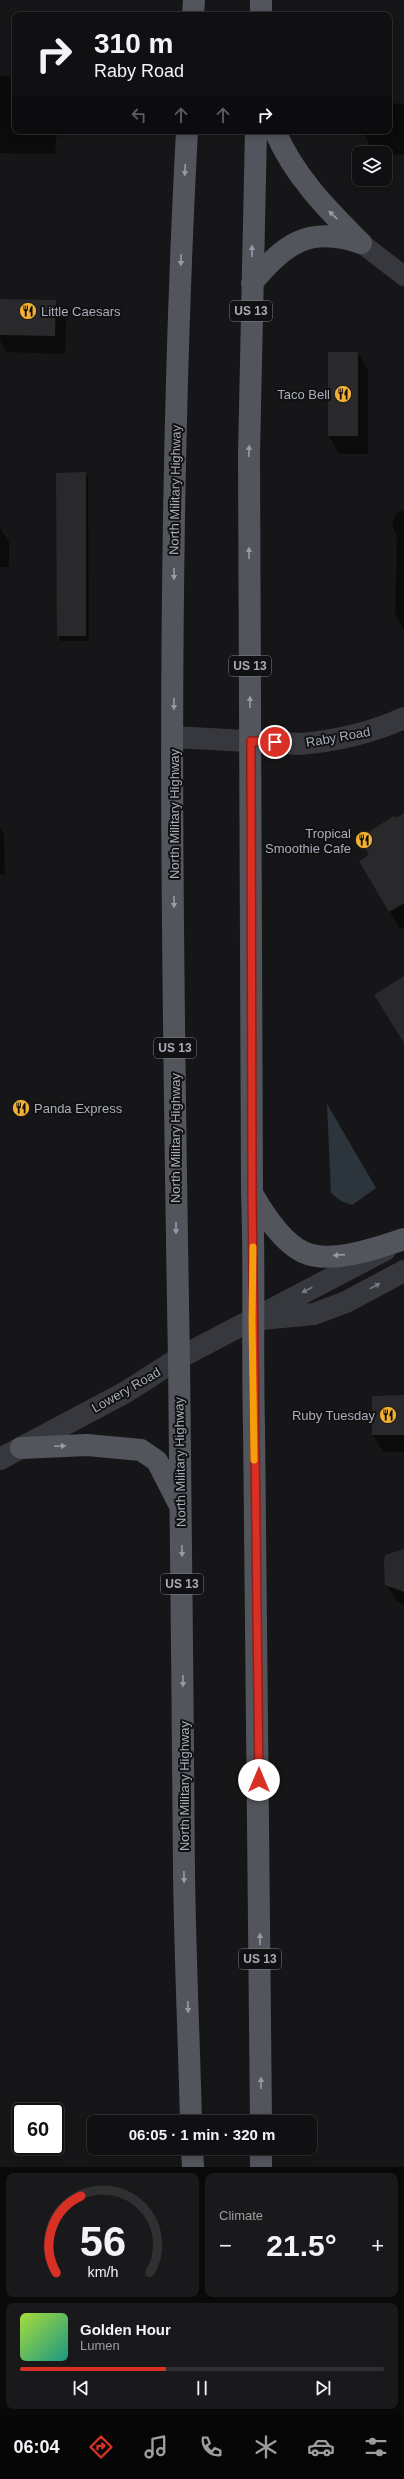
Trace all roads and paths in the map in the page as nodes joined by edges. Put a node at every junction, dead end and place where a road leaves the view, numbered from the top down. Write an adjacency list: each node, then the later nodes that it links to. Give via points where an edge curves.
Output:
1 (194, 0): 3 (main road)
2 (261, 0): 4 (main road)
3 (193, 12)
4 (261, 12)
5 (187, 134): 12 (main road, North Military Highway / US 13, one-way to 12, via 175,456)
6 (256, 134): 10 (main road, US 13, one-way to 6)
7 (276, 134): 8 (main road, one-way to 7, via 304,183)
8 (361, 243): 9 (street); 10 (main road, via 342,236 322,235 302,239 287,246)
9 (404, 276)
10 (252, 283): 13 (main road, US 13, one-way to 10, via 249,454)
11 (404, 718): 13 (street, Raby Road, via 380,729 319,742)
12 (173, 737): 13 (street, Raby Road); 18 (main road, North Military Highway / US 13, one-way to 18)
13 (251, 741): 14 (main road, US 13)
14 (252, 1192): 15 (main road, one-way to 14, via 367,1252 320,1256 302,1252 266,1219); 17 (main road, US 13)
15 (404, 1240): 17 (street, Lowery Road, one-way to 17)
16 (404, 1271): 17 (street, Lowery Road, one-way to 16, via 314,1314 346,1302)
17 (252, 1320): 18 (street, Lowery Road); 23 (main road, US 13, one-way to 17, via 259,1704)
18 (179, 1358): 19 (street, Lowery Road, via 126,1392); 21 (main road, North Military Highway / US 13)
19 (21, 1448): 20 (street, Lowery Road); 21 (main road, one-way to 21, via 87,1445 141,1450 157,1461)
20 (0, 1459)
21 (181, 1508): 22 (main road, North Military Highway / US 13, one-way to 22, via 184,1876)
22 (191, 2115)
23 (261, 2115)
24 (192, 2155): 26 (main road)
25 (261, 2155): 27 (main road)
26 (193, 2167)
27 (261, 2167)

